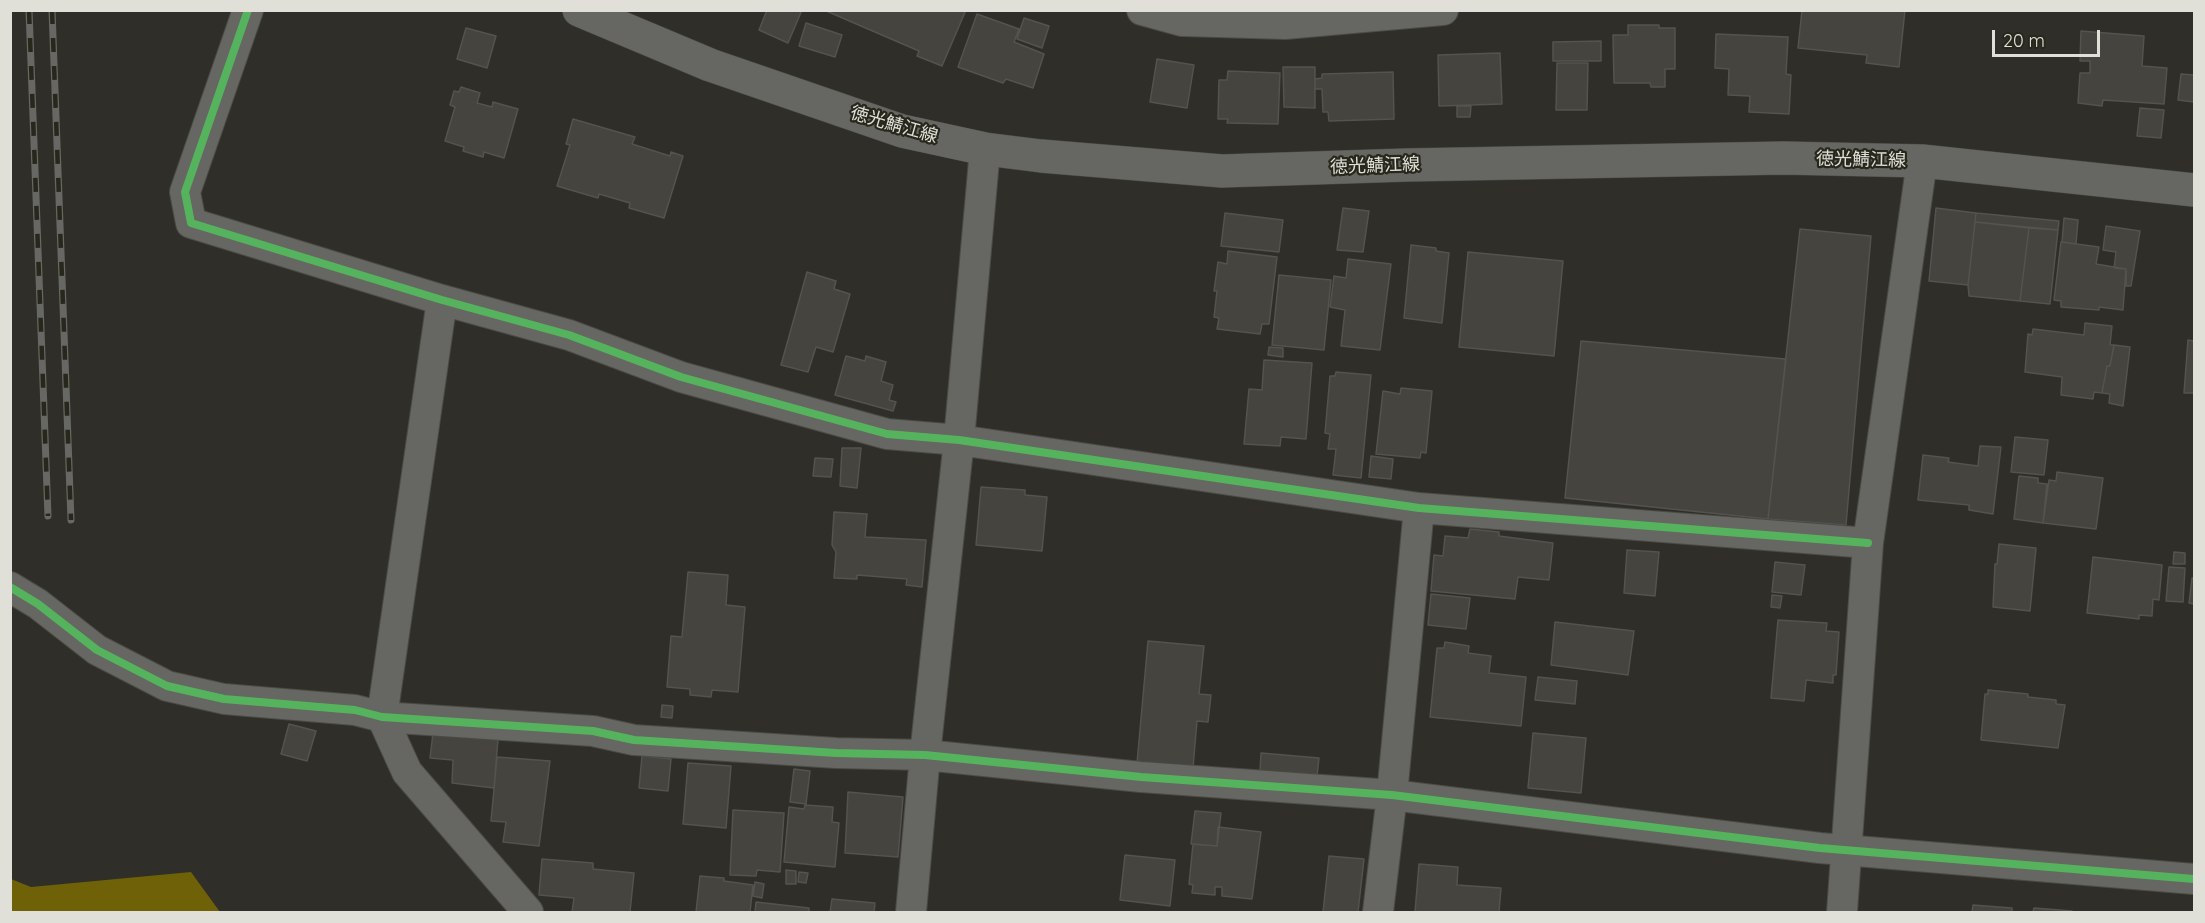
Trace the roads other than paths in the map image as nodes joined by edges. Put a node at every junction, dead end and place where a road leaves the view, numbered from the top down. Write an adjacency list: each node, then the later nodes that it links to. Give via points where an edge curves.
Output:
1 (248, 10): 8 (street, via 185,192 191,223)
2 (579, 10): 5 (main road, 徳光鯖江線, via 710,65 902,131)
3 (1142, 10): 4 (street, via 1182,21 1285,24)
4 (1443, 10)
5 (985, 149): 6 (main road, 徳光鯖江線, via 1222,171 1772,158); 9 (street)
6 (1922, 161): 7 (main road, 徳光鯖江線); 11 (street)
7 (2194, 190)
8 (442, 300): 9 (street, via 569,335 681,377 887,434); 13 (street)
9 (959, 440): 10 (street); 14 (street)
10 (1419, 508): 11 (street); 15 (street)
11 (1868, 543): 16 (street)
12 (10, 587): 13 (street, via 98,650 167,686 224,699 355,710)
13 (382, 717): 14 (street, via 593,731 634,740); 18 (street, via 407,772)
14 (925, 755): 15 (street, via 1141,777); 19 (street)
15 (1392, 795): 16 (street); 20 (street)
16 (1847, 849): 17 (street); 21 (street)
17 (2194, 879)
18 (528, 912)
19 (910, 912)
20 (1378, 912)
21 (1842, 912)

